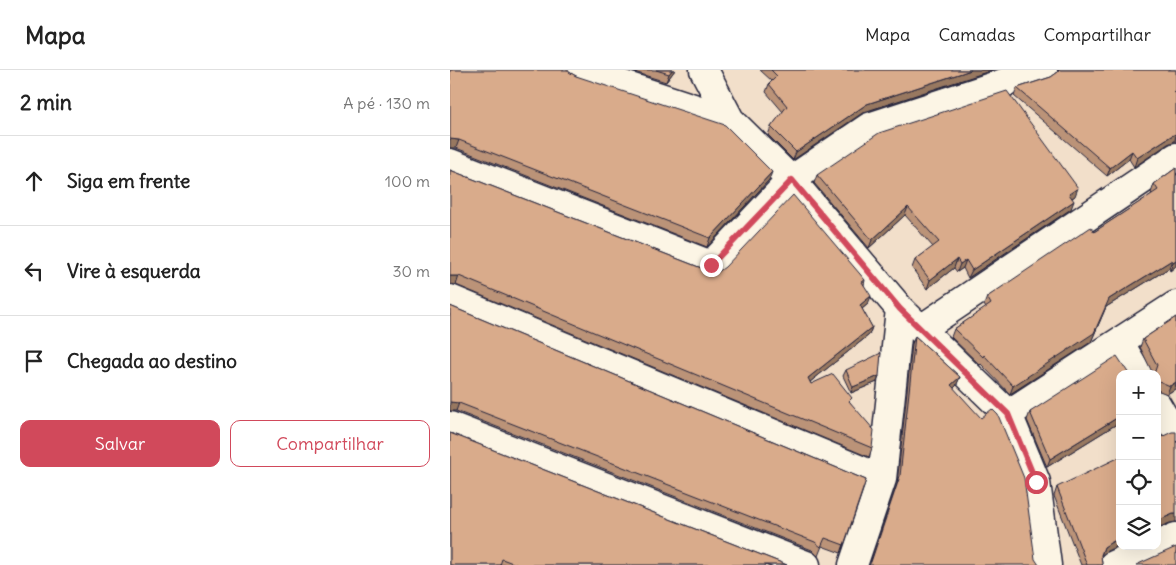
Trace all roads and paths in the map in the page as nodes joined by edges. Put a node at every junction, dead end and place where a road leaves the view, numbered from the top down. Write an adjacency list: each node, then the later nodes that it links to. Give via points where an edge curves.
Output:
1 (578, 70): 4 (street)
2 (704, 70): 4 (street)
3 (1043, 70): 7 (street, via 869,128)
4 (730, 120): 7 (street)
5 (1176, 157): 11 (street)
6 (450, 164): 7 (street, via 711,265)
7 (792, 180): 10 (street)
8 (450, 299): 18 (street)
9 (1176, 304): 12 (street)
10 (900, 309): 11 (street); 18 (street)
11 (921, 329): 15 (street)
12 (1119, 342): 13 (street); 15 (street)
13 (1136, 370)
14 (1161, 412): 17 (street)
15 (1008, 414): 24 (street, via 1036,482)
16 (450, 426): 22 (street)
17 (1176, 427)
18 (882, 479): 23 (street)
19 (1176, 537): 20 (street)
20 (1161, 544)
21 (1147, 550): 25 (street)
22 (806, 565)
23 (853, 565)
24 (1047, 565)
25 (1113, 565)

